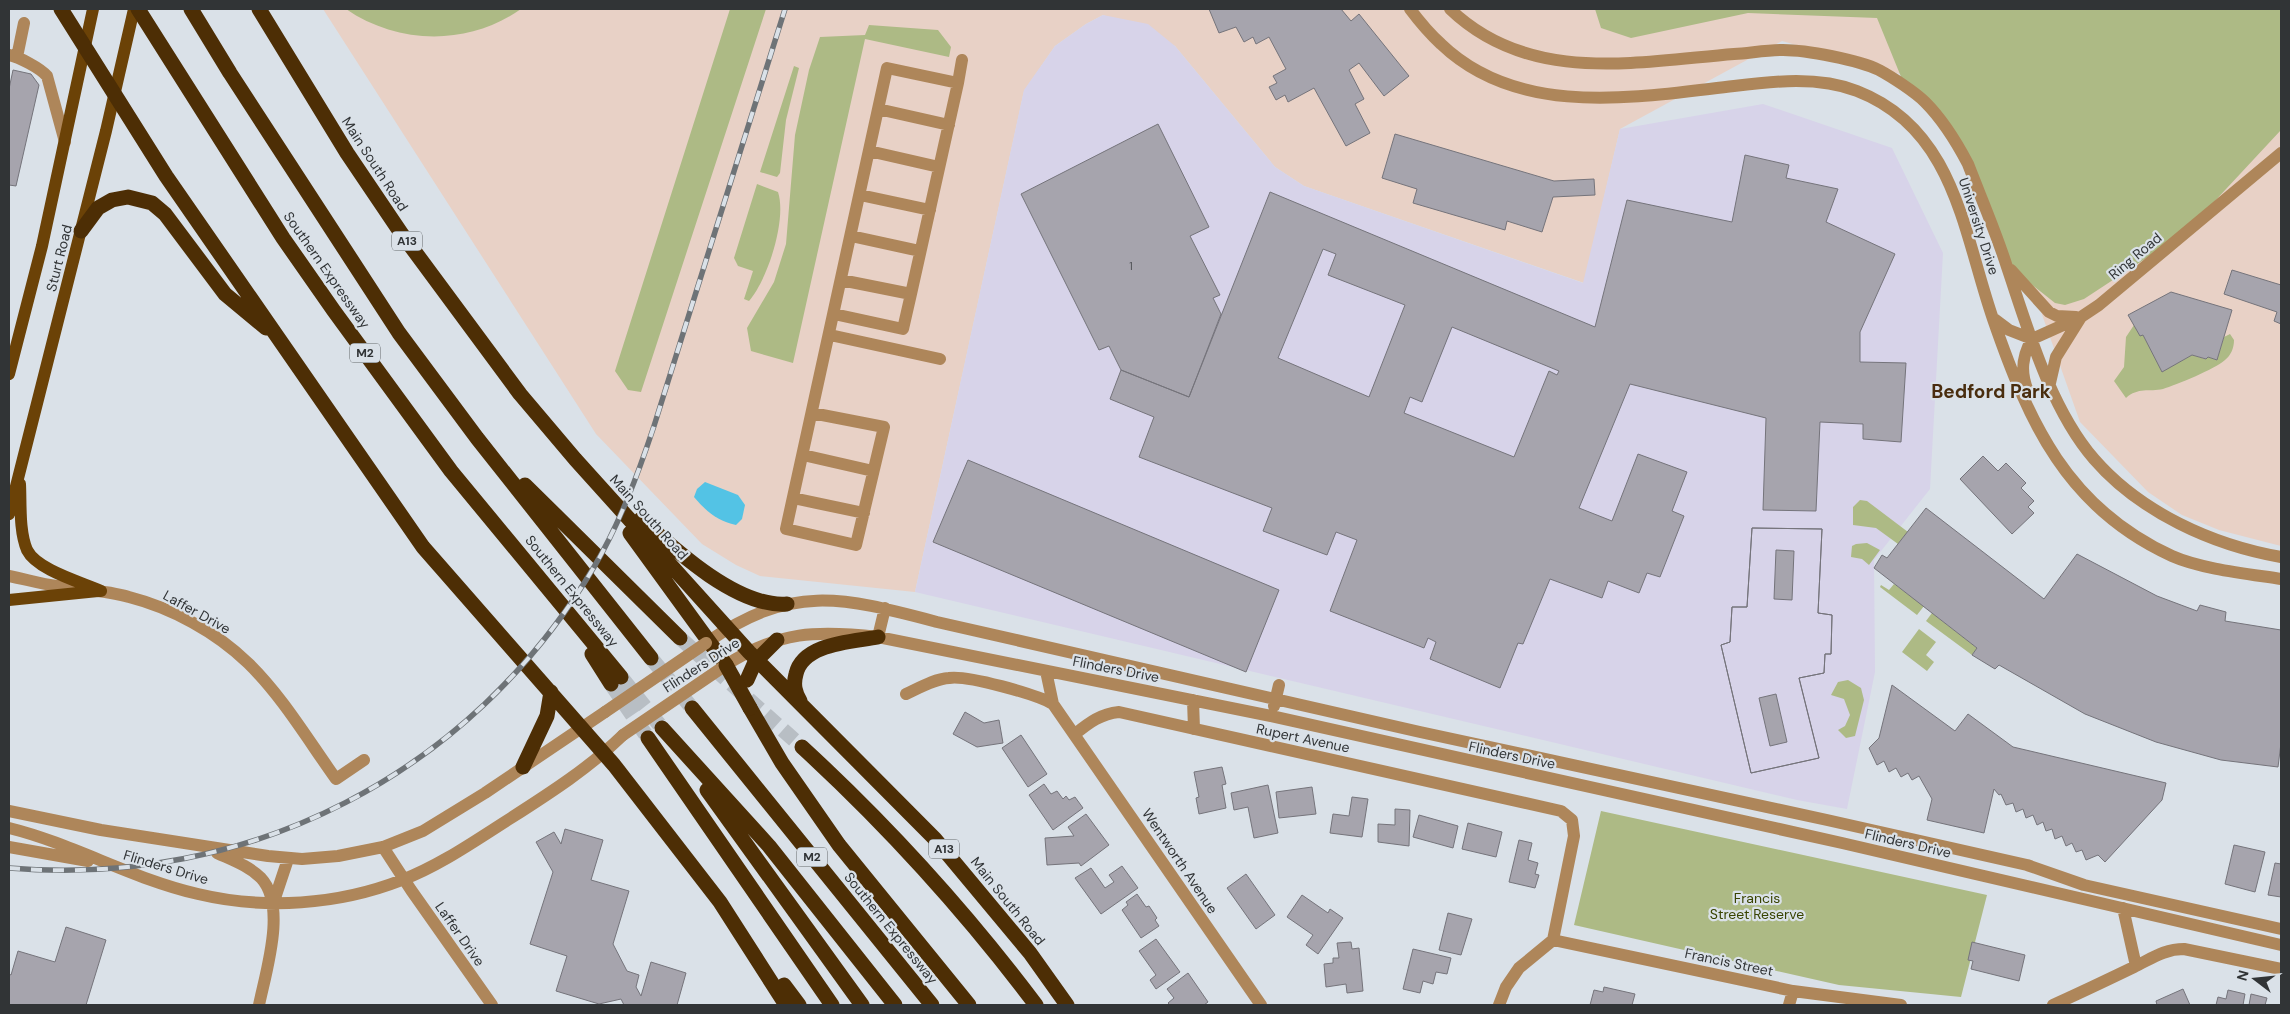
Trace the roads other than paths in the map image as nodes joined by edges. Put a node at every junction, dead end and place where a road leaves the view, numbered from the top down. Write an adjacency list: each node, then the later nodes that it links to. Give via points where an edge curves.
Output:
1 (61, 9): 9 (highway)
2 (93, 9): 9 (main road, Sturt Road)
3 (136, 9): 13 (main road, Sturt Road); 63 (highway, Southern Expressway / M2, via 328,303 451,471 553,592)
4 (191, 9): 38 (highway, Southern Expressway, via 373,294)
5 (259, 9): 40 (highway, Main South Road / A13, via 401,233 520,394)
6 (1410, 9): 30 (street, University Drive, via 1441,45 1459,58 1486,75 1534,91 1593,98 1629,97 1751,84 1810,82 1856,90 1875,99 1920,134 1946,174)
7 (1450, 9): 25 (street, University Drive, via 1474,29 1506,45 1564,63 1600,65 1783,50 1832,56 1878,70 1925,102 1959,147)
8 (24, 23): 10 (street)
9 (85, 49): 13 (highway); 16 (main road, Sturt Road)
10 (13, 56): 16 (street, via 39,68 47,76)
11 (962, 60): 12 (street)
12 (958, 83): 14 (street, via 887,68); 15 (street)
13 (115, 92): 22 (main road, Sturt Road); 32 (highway, via 166,176)
14 (878, 109): 15 (street); 17 (street)
15 (949, 125): 19 (street)
16 (65, 142): 35 (main road, Sturt Road)
17 (869, 151): 19 (street); 20 (street)
18 (2281, 153): 29 (street, Ring Road)
19 (939, 167): 21 (street)
20 (860, 195): 21 (street); 23 (street)
21 (930, 210): 24 (street)
22 (81, 232): 32 (highway, via 98,208 112,200 128,197 152,203 225,294); 43 (main road, Sturt Road)
23 (851, 236): 24 (street); 26 (street)
24 (920, 251): 27 (street)
25 (2006, 264): 29 (street, via 2049,312 2057,316); 33 (street, University Drive)
26 (842, 280): 27 (street); 28 (street)
27 (910, 294): 28 (street, via 903,329)
28 (834, 314): 31 (street)
29 (2081, 317): 33 (street, Ring Road); 36 (street, via 2056,357)
30 (1993, 318): 33 (street, via 2009,330); 41 (street, University Drive, via 2027,409)
31 (830, 335): 34 (street); 37 (street)
32 (277, 337): 65 (highway, via 423,547)
33 (2032, 339): 36 (street, University Drive); 41 (street, via 2022,363 2026,384 2051,434)
34 (940, 359)
35 (9, 374)
36 (2050, 383): 47 (street, University Drive, via 2078,438 2093,458 2133,494 2159,512 2214,539)
37 (812, 413): 39 (street); 42 (street, via 884,427)
38 (477, 438): 56 (highway); 60 (highway, Southern Expressway)
39 (803, 455): 42 (street); 44 (street)
40 (575, 459): 52 (highway, via 697,567 750,598 768,604); 54 (highway, Main South Road / A13); 58 (highway)
41 (2062, 467): 49 (street, University Drive, via 2108,518 2167,554)
42 (874, 471): 45 (street)
43 (19, 474): 46 (main road, Sturt Road); 50 (main road, via 24,536 30,555 45,567)
44 (793, 498): 45 (street); 45 (street, via 786,530 856,545)
45 (864, 513)
46 (9, 514)
47 (2281, 556)
48 (9, 576): 50 (street, Laffer Drive, via 56,586)
49 (2281, 579)
50 (101, 590): 51 (main road); 81 (street, Laffer Drive, via 161,608 206,631 234,651 258,674 336,778)
51 (9, 600)
52 (787, 604): 53 (street, Flinders Drive, via 839,600); 54 (street, Flinders Drive, via 763,610)
53 (885, 608): 55 (street); 67 (street, Flinders Drive)
54 (727, 628): 58 (street, Flinders Drive); 59 (highway, Main South Road / A13)
55 (878, 637): 57 (street, Flinders Drive, via 824,632); 62 (street, Flinders Drive); 70 (highway, via 827,648 806,657 796,672 794,686)
56 (680, 638)
57 (777, 640): 59 (highway)
58 (708, 642): 61 (highway); 74 (street, Flinders Drive, bridge)
59 (753, 656): 61 (street, Flinders Drive); 70 (highway, Main South Road / A13); 72 (highway, bridge, via 746,694)
60 (651, 658)
61 (724, 661): 72 (highway, bridge); 79 (street, Flinders Drive, bridge)
62 (1046, 670): 68 (street, Flinders Drive); 69 (street)
63 (616, 681)
64 (1279, 684): 67 (street)
65 (551, 692): 74 (highway); 82 (highway, via 546,716)
66 (906, 694): 69 (street, via 934,681 956,677 1039,697)
67 (1276, 699): 73 (street); 80 (street, Flinders Drive)
68 (1193, 700): 73 (street, Flinders Drive); 75 (street)
69 (1053, 704): 76 (street)
70 (804, 707): 112 (highway, Main South Road / A13, via 936,839 1030,953)
71 (692, 708): 109 (highway, Southern Expressway / M2)
72 (750, 708): 110 (highway, via 782,763 839,845)
73 (1271, 716): 83 (street, Flinders Drive)
74 (582, 727): 79 (highway); 82 (street, Flinders Drive)
75 (1194, 729): 76 (street, Rupert Avenue, via 1119,712 1106,713); 96 (street, Rupert Avenue, via 1553,808 1566,815 1572,820 1574,836)
76 (1075, 734): 101 (street, Wentworth Avenue)
77 (648, 738): 106 (highway)
78 (802, 748): 111 (highway, via 881,823 945,892)
79 (604, 752): 91 (street, Flinders Drive, via 585,769 528,807); 92 (highway)
80 (1518, 753): 83 (street); 95 (street, Flinders Drive, via 2027,865 2084,885)
81 (364, 760)
82 (523, 767): 88 (street, Flinders Drive, via 434,825)
83 (1516, 771): 94 (street, Flinders Drive)
84 (9, 811): 86 (street, Flinders Drive)
85 (9, 828): 90 (street, Flinders Drive, via 57,842)
86 (202, 846): 89 (street, Flinders Drive); 93 (street, via 254,872 265,884)
87 (9, 847): 90 (street)
88 (383, 847): 89 (street, Flinders Drive, via 338,856); 91 (street, Laffer Drive)
89 (288, 859): 93 (street)
90 (113, 866): 93 (street, Flinders Drive, via 199,895)
91 (404, 880): 93 (street, Flinders Drive, via 342,898); 103 (street, Laffer Drive)
92 (720, 902): 104 (highway); 105 (highway)
93 (273, 904): 102 (street, via 272,940)
94 (2123, 908): 97 (street, Flinders Drive); 98 (street)
95 (2281, 929)
96 (1553, 940): 100 (street, Francis Street); 113 (street, via 1520,968 1506,987)
97 (2281, 946)
98 (2136, 966): 99 (street, via 2161,952 2184,948); 116 (street)
99 (2281, 969)
100 (1792, 991): 114 (street); 115 (street, Francis Street)
101 (1255, 1003)
102 (259, 1005)
103 (492, 1005)
104 (786, 1005)
105 (800, 1005)
106 (832, 1005)
107 (862, 1005): 108 (highway, M2, via 662,728 769,846)
108 (895, 1005)
109 (932, 1005)
110 (968, 1005)
111 (1036, 1005)
112 (1068, 1005)
113 (1499, 1005)
114 (1790, 1005)
115 (1901, 1005)
116 (2053, 1005)

